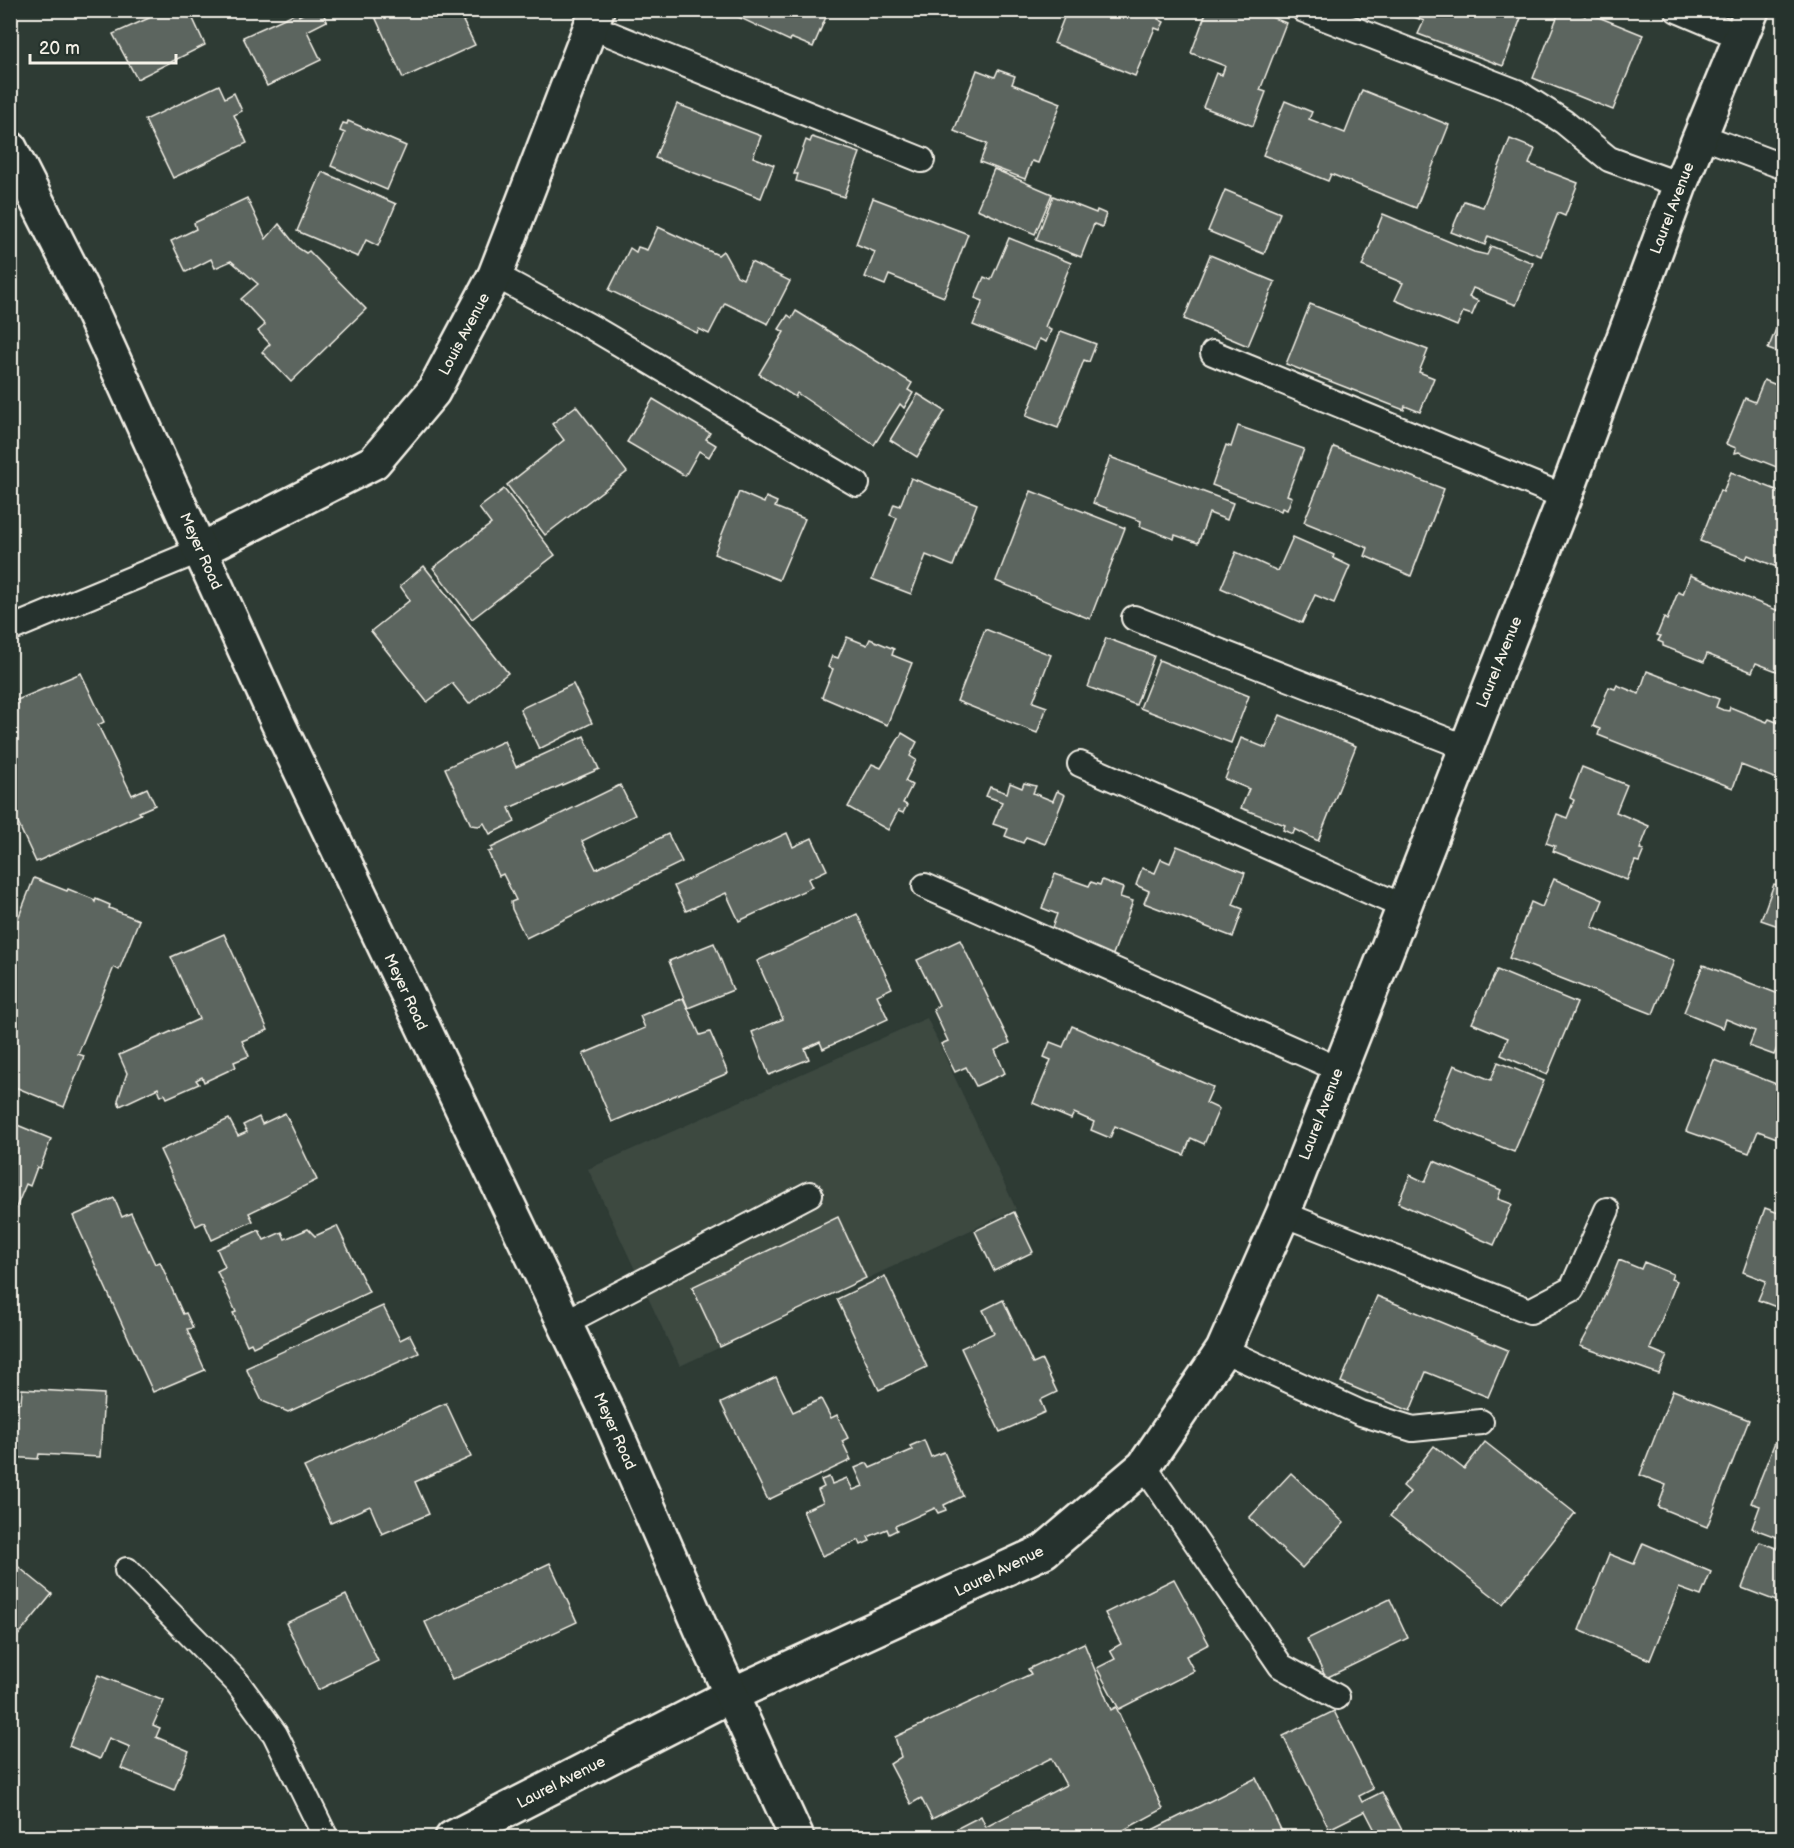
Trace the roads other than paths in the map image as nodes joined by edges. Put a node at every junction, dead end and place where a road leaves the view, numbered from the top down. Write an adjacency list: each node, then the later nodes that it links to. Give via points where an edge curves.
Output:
1 (1304, 10): 9 (lane, via 1517,92 1564,122 1609,159)
2 (1677, 10): 4 (lane)
3 (594, 18): 7 (lane); 10 (street, Louis Avenue)
4 (1746, 24): 5 (street, Laurel Avenue)
5 (1701, 136): 8 (lane); 9 (street, Laurel Avenue)
6 (13, 159): 14 (street, Meyer Road, via 84,294)
7 (922, 160)
8 (1784, 167)
9 (1680, 184): 13 (street, Laurel Avenue)
10 (495, 275): 12 (lane, via 593,327); 14 (street, Louis Avenue, via 433,392 374,462)
11 (1213, 353): 13 (lane)
12 (857, 484)
13 (1565, 496): 17 (street, Laurel Avenue)
14 (201, 550): 16 (lane); 25 (street, Meyer Road, via 283,734)
15 (1134, 618): 17 (lane)
16 (10, 629)
17 (1465, 747): 20 (street, Laurel Avenue)
18 (1080, 764): 20 (lane)
19 (925, 886): 21 (lane)
20 (1402, 906): 21 (street, Laurel Avenue)
21 (1338, 1069): 24 (street, Laurel Avenue)
22 (810, 1194): 25 (lane)
23 (1607, 1210): 24 (lane, via 1572,1290 1530,1311)
24 (1282, 1214): 26 (street, Laurel Avenue)
25 (564, 1323): 30 (street, Meyer Road)
26 (1223, 1350): 27 (lane, via 1361,1413 1413,1429); 28 (street, Laurel Avenue)
27 (1481, 1422)
28 (1144, 1466): 30 (street, Laurel Avenue, via 1044,1551); 31 (lane, via 1281,1666)
29 (127, 1570): 32 (lane, via 243,1691 275,1734)
30 (731, 1695): 33 (street, Laurel Avenue); 34 (street, Meyer Road)
31 (1337, 1697)
32 (326, 1838)
33 (452, 1838)
34 (797, 1838)

